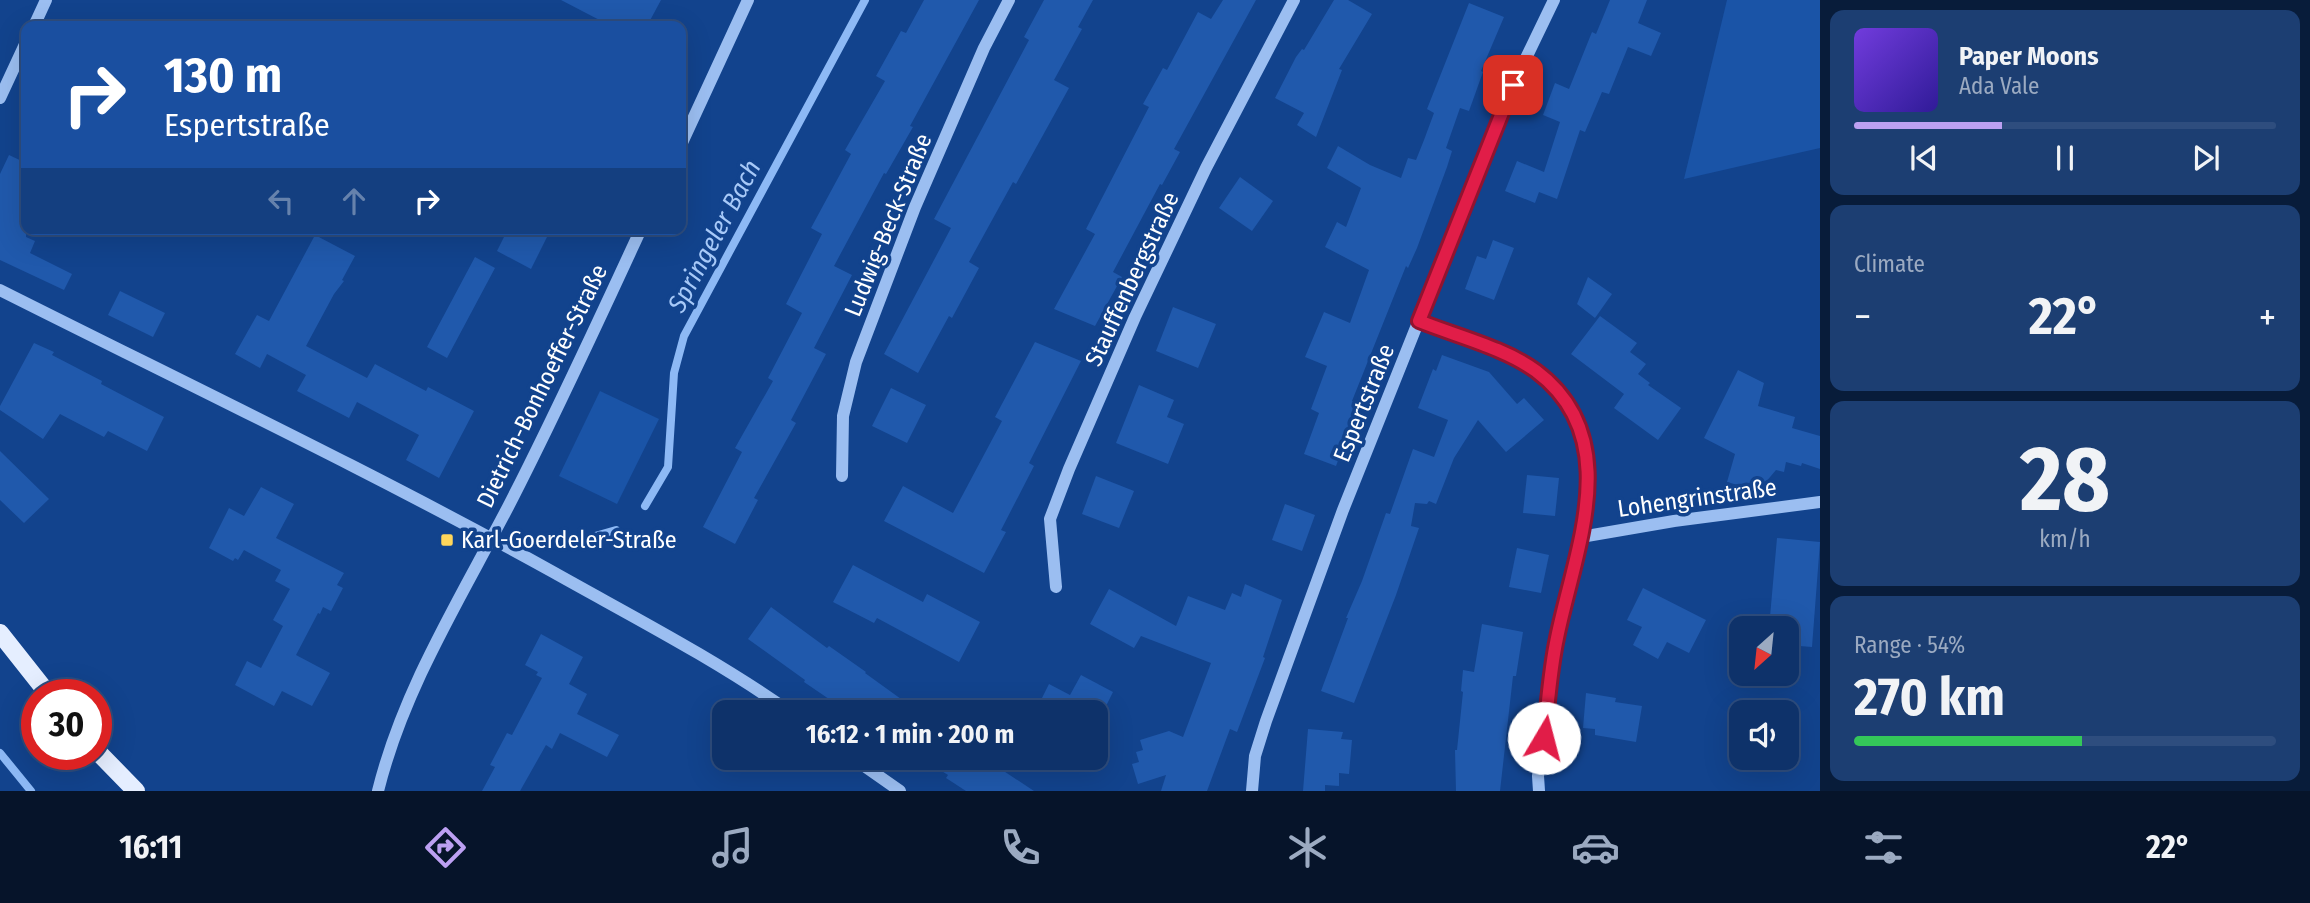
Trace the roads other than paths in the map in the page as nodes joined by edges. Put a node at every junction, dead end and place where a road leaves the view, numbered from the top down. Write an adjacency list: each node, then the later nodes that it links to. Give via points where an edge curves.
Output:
1 (46, 0): 6 (street)
2 (748, 0): 9 (street)
3 (1009, 0): 13 (street, Ludwig-Beck-Straße, via 915,207 856,362 843,416)
4 (1294, 0): 17 (street, Stauffenbergstraße, via 1200,181 1069,469 1050,519)
5 (1554, 0): 12 (street, Espertstraße, via 1513,85)
6 (36, 21)
7 (21, 53): 8 (street)
8 (0, 99)
9 (686, 134)
10 (638, 235): 16 (street, Dietrich-Bonhoeffer-Straße)
11 (0, 290): 16 (street)
12 (1419, 321): 15 (street, via 1507,355 1535,370 1559,393 1577,420 1588,455); 26 (street, Espertstraße, via 1266,721 1255,755)
13 (842, 476)
14 (1820, 502): 15 (street, Lohengrinstraße)
15 (1581, 537): 27 (street, via 1557,640)
16 (492, 538): 20 (street, via 677,640); 24 (street, Dietrich-Bonhoeffer-Straße, via 411,695)
17 (1056, 587)
18 (0, 634): 19 (main road)
19 (36, 679)
20 (772, 700)
21 (112, 766): 23 (main road)
22 (870, 770): 25 (street)
23 (136, 791)
24 (378, 791)
25 (900, 791)
26 (1252, 791)
27 (1539, 791)

